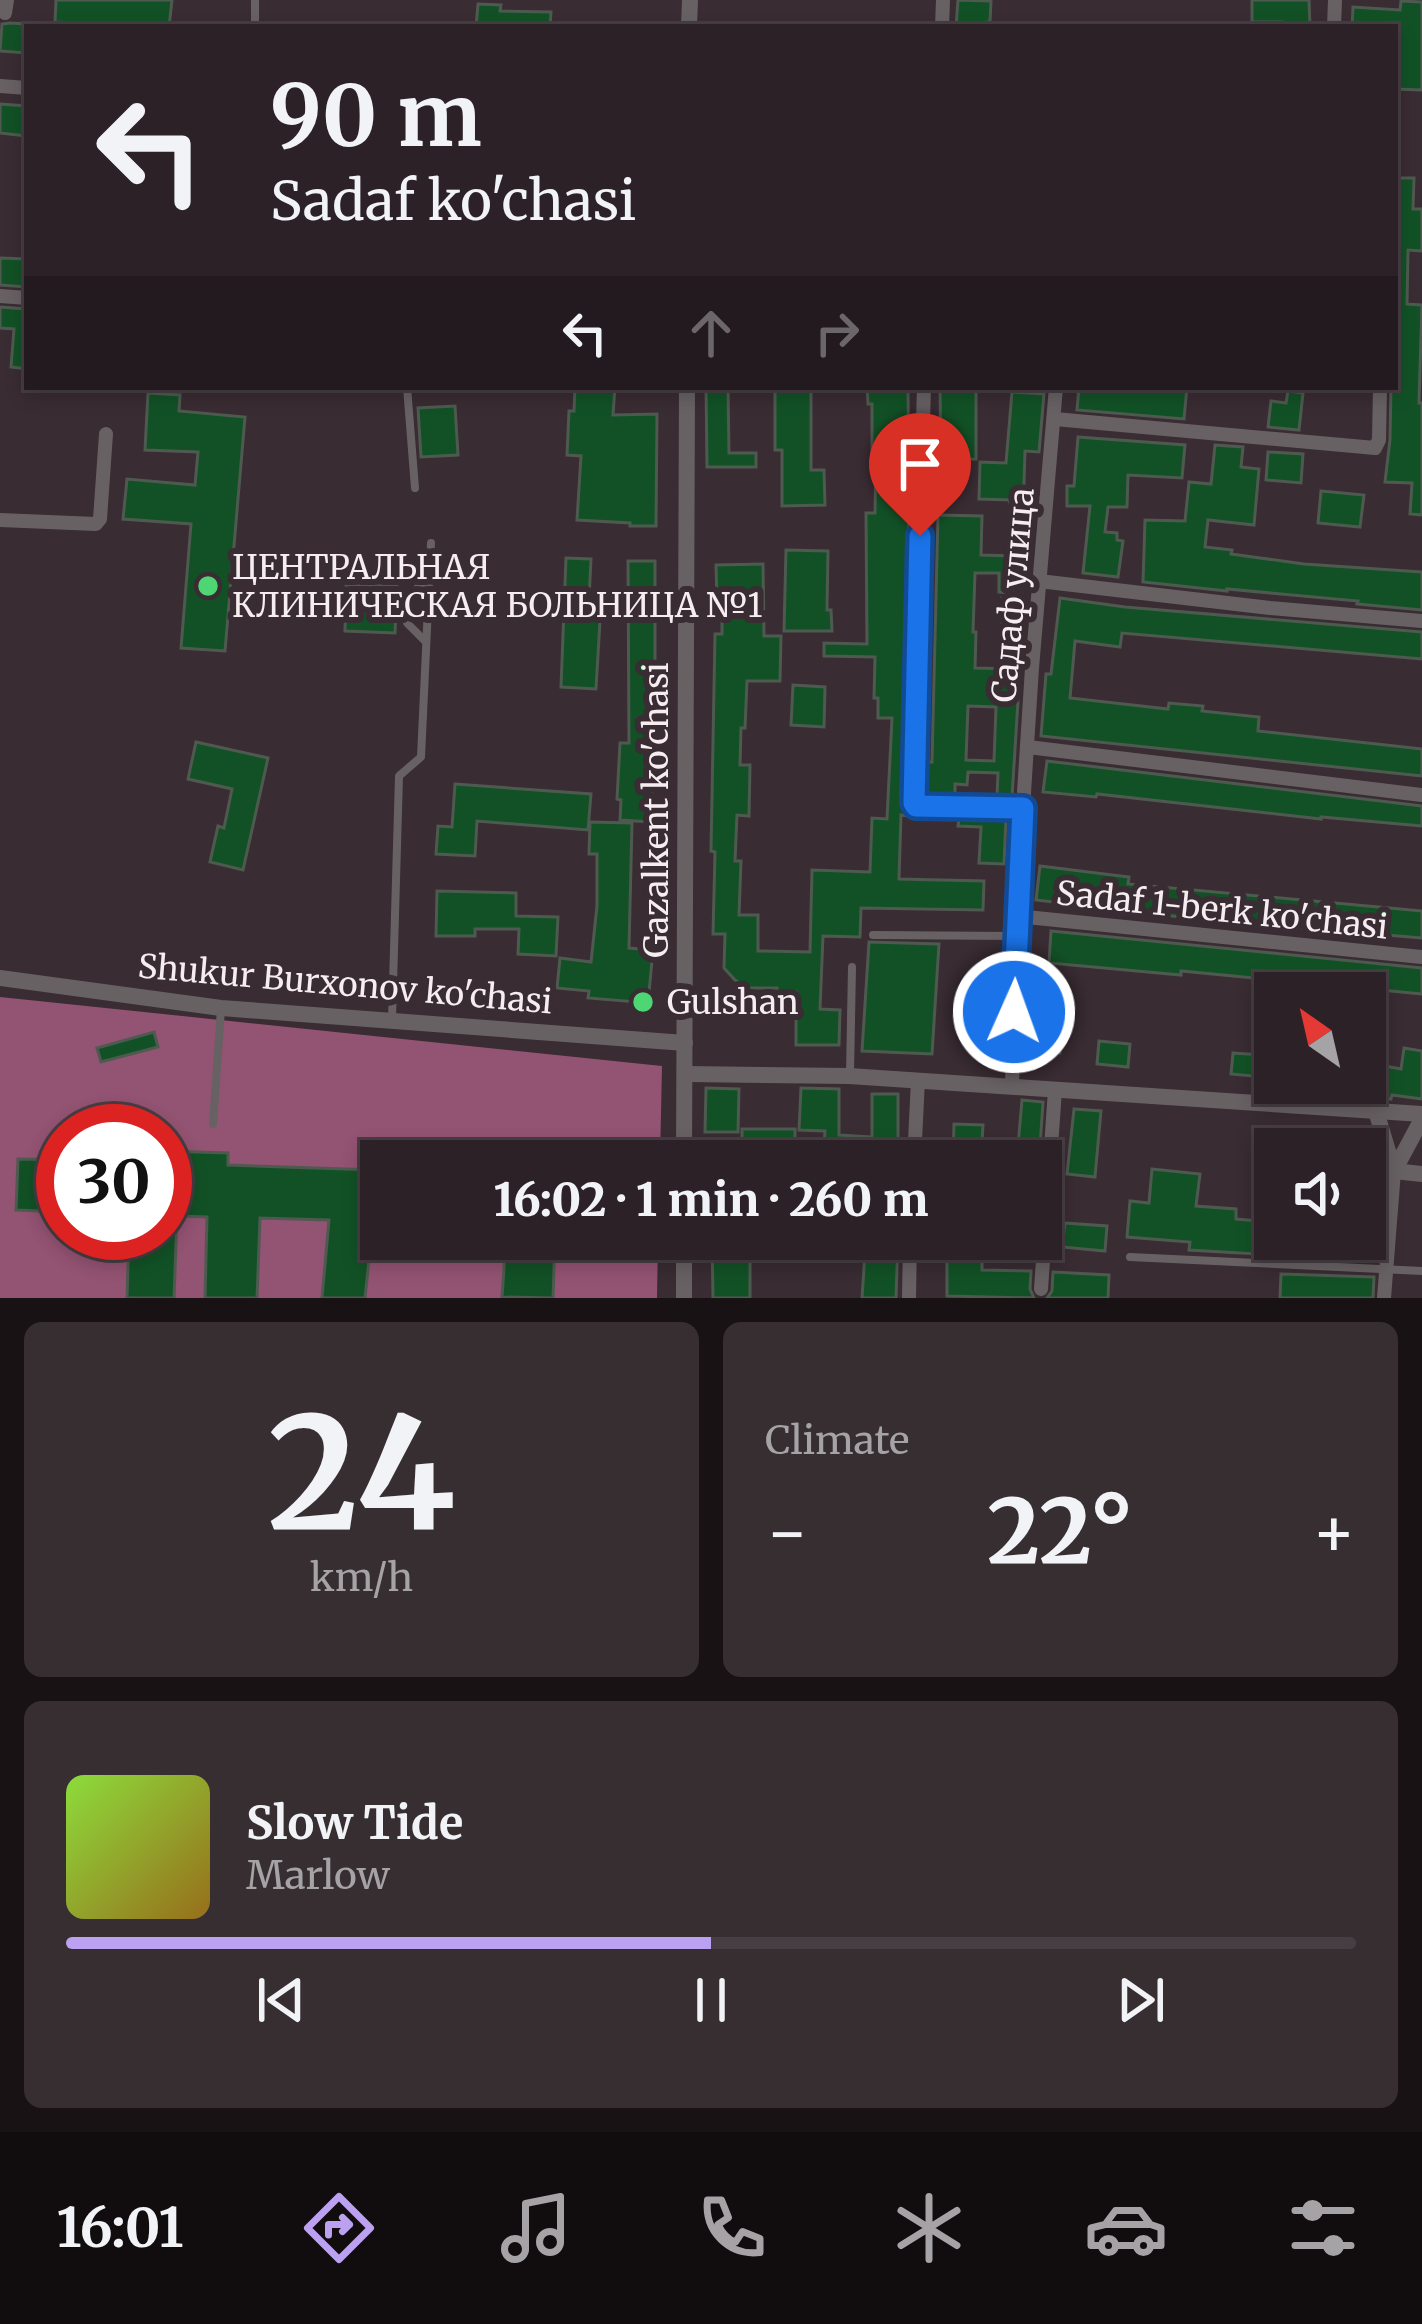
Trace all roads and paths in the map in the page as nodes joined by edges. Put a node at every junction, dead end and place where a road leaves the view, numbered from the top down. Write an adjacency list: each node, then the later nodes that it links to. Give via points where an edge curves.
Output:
1 (407, 390): 8 (lane)
2 (686, 390): 26 (street, Gazalkent ko'chasi)
3 (924, 390): 17 (street, via 914,803)
4 (1056, 390): 6 (street, Садаф улица)
5 (1380, 390): 6 (street, via 1375,448)
6 (1055, 419): 12 (street, Садаф улица)
7 (106, 434): 9 (street, via 96,524)
8 (415, 488)
9 (0, 520)
10 (430, 543): 11 (lane)
11 (429, 576): 14 (lane); 14 (lane, via 408,598 407,622)
12 (1039, 581): 13 (street); 15 (street, Садаф улица)
13 (1422, 621)
14 (426, 642): 25 (lane, via 421,758 399,776)
15 (1028, 747): 16 (street); 17 (street, Садаф улица)
16 (1422, 795)
17 (1023, 808): 18 (street, Садаф улица)
18 (1016, 916): 20 (street, Садаф улица); 21 (street, Sadaf 1-berk ko'chasi)
19 (873, 935): 20 (lane)
20 (1016, 937): 30 (street, Садаф улица)
21 (1422, 957)
22 (852, 967): 28 (lane)
23 (0, 978): 24 (street, Shukur Burxonov ko'chasi)
24 (221, 1008): 25 (street, Shukur Burxonov ko'chasi); 34 (lane)
25 (392, 1021): 26 (street, Shukur Burxonov ko'chasi)
26 (685, 1043): 27 (street, Gazalkent ko'chasi)
27 (685, 1074): 28 (street); 35 (street, Gazalkent ko'chasi)
28 (850, 1076): 29 (street)
29 (918, 1080): 30 (street); 36 (street)
30 (1012, 1087): 31 (street)
31 (1055, 1090): 32 (street); 44 (street)
32 (1376, 1111): 33 (street); 37 (street)
33 (1422, 1117): 37 (street)
34 (213, 1124)
35 (684, 1140)
36 (915, 1140)
37 (1394, 1171): 38 (street); 42 (street)
38 (1422, 1174)
39 (1130, 1258): 42 (lane)
40 (684, 1260): 45 (street)
41 (910, 1260): 46 (street)
42 (1385, 1268): 43 (lane); 47 (street)
43 (1422, 1271)
44 (1041, 1289)
45 (684, 1298)
46 (909, 1298)
47 (1384, 1298)

